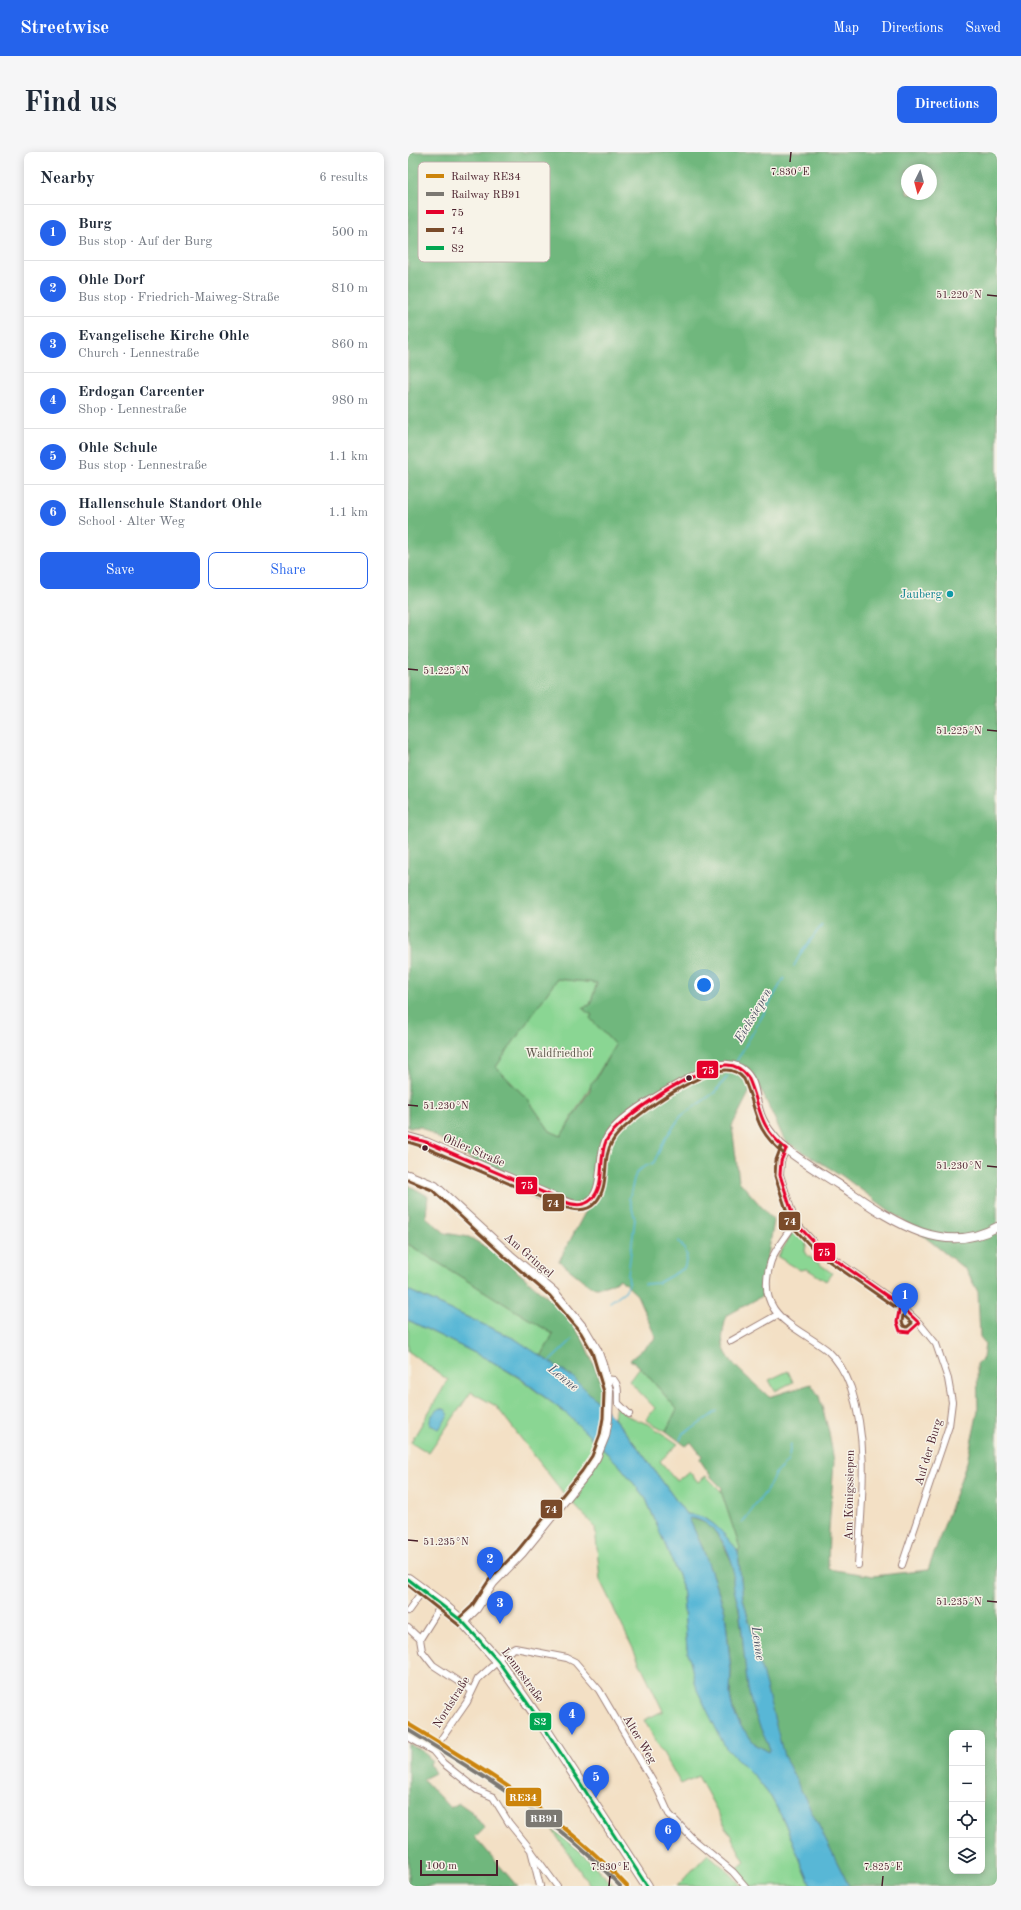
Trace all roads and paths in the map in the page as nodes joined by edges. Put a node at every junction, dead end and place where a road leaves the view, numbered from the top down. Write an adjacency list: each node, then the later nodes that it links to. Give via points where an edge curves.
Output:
1 (408, 1136): 2 (street, Ohler Straße, via 564,1201 575,1205 582,1204 589,1202 596,1194 604,1147 608,1136 619,1123 702,1072 724,1064 737,1067 746,1073 765,1125)
2 (786, 1150): 4 (street, Auf der Burg, via 781,1161 780,1176); 5 (street, Ohler Straße, via 912,1230 936,1236 960,1237 981,1234)
3 (408, 1175): 8 (street, Am Gringel, via 435,1186 554,1292 585,1330 597,1350)
4 (795, 1222): 6 (street, Am Königssiepen, via 770,1262 766,1286); 11 (street, Auf der Burg, via 820,1249 900,1305 919,1323 936,1344 948,1379 952,1402 949,1426)
5 (997, 1227)
6 (777, 1315): 7 (street); 10 (street, Am Königssiepen, via 827,1351 841,1366 851,1388 859,1424 863,1461)
7 (731, 1341)
8 (606, 1380): 9 (street, via 616,1382 618,1403); 16 (street, Am Gringel, via 608,1420 596,1458 522,1553 493,1583 476,1609)
9 (629, 1414)
10 (858, 1565)
11 (902, 1565)
12 (408, 1578): 13 (main road, Lennestraße)
13 (424, 1590): 14 (main road, Lennestraße); 15 (street)
14 (442, 1604): 16 (main road, Lennestraße); 18 (street)
15 (408, 1611)
16 (463, 1622): 19 (main road, Lennestraße)
17 (408, 1628): 18 (street)
18 (420, 1639): 20 (street, via 422,1651 433,1665)
19 (497, 1660): 20 (street, Nordstraße); 26 (main road, Lennestraße, via 534,1712); 27 (street, Alter Weg, via 515,1648 567,1658 575,1662 599,1690 659,1792 669,1814)
20 (471, 1690): 22 (street, Nordstraße, via 467,1702)
21 (408, 1737): 23 (street, via 433,1751 443,1764 477,1790 493,1797 509,1823)
22 (442, 1738)
23 (531, 1850): 24 (street); 25 (street)
24 (540, 1886)
25 (557, 1886)
26 (647, 1886)
27 (745, 1886)

